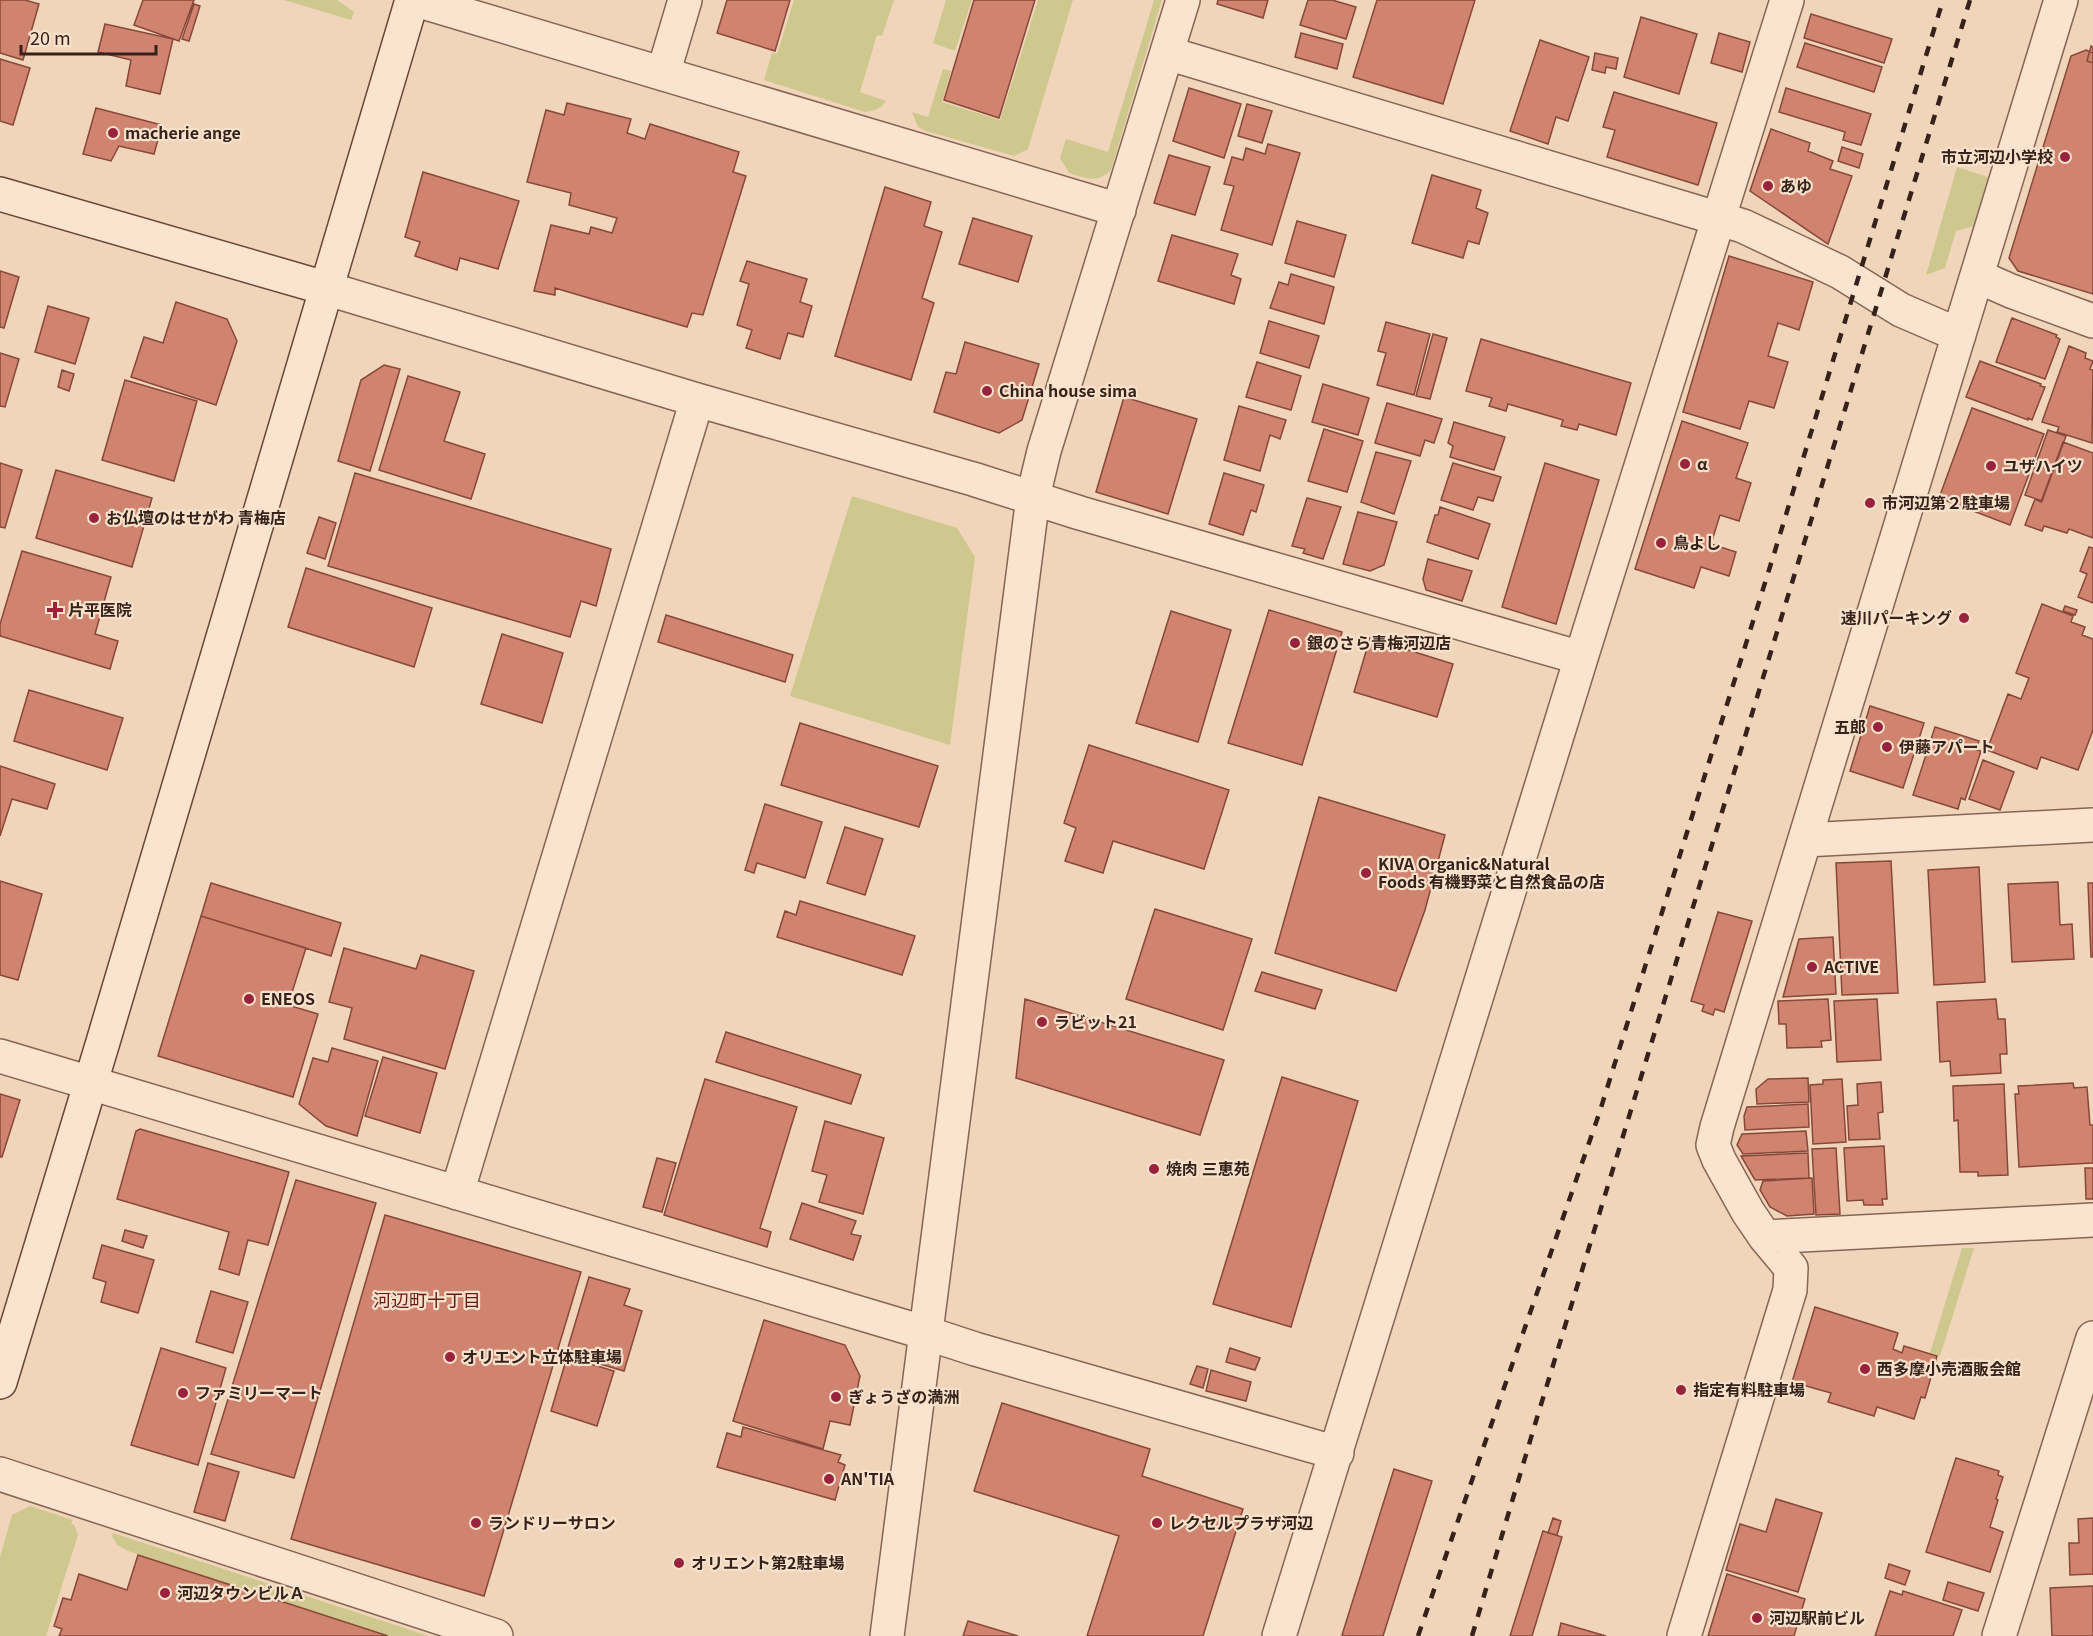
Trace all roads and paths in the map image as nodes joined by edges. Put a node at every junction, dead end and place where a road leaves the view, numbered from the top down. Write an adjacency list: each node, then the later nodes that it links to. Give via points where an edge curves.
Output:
1 (414, 0): 7 (street); 12 (street)
2 (685, 0): 7 (street)
3 (1184, 0): 6 (street)
4 (1787, 0): 10 (street)
5 (2061, 0): 11 (street)
6 (1167, 53): 9 (street); 10 (street)
7 (663, 74): 9 (street)
8 (0, 194): 12 (street)
9 (1119, 210): 16 (street)
10 (1718, 218): 14 (street, via 1840,272 1901,310); 17 (street)
11 (1977, 276): 13 (street); 14 (street)
12 (325, 288): 15 (street); 21 (street)
13 (2093, 321)
14 (1959, 335): 19 (street)
15 (697, 400): 16 (street); 22 (street)
16 (1033, 497): 17 (street); 25 (street)
17 (1581, 658): 29 (street)
18 (2093, 825): 19 (street)
19 (1805, 840): 24 (street, via 1713,1145)
20 (0, 1056): 21 (street)
21 (90, 1083): 22 (street); 27 (street)
22 (457, 1193): 25 (street)
23 (2093, 1220): 24 (street)
24 (1765, 1237): 34 (street, via 1791,1268 1790,1290)
25 (926, 1333): 29 (street); 32 (street)
26 (2093, 1338): 28 (street)
27 (0, 1382)
28 (2080, 1419): 35 (street)
29 (1336, 1453): 33 (street)
30 (0, 1474): 31 (street)
31 (496, 1636)
32 (887, 1636)
33 (1279, 1636)
34 (1684, 1636)
35 (1999, 1636)

